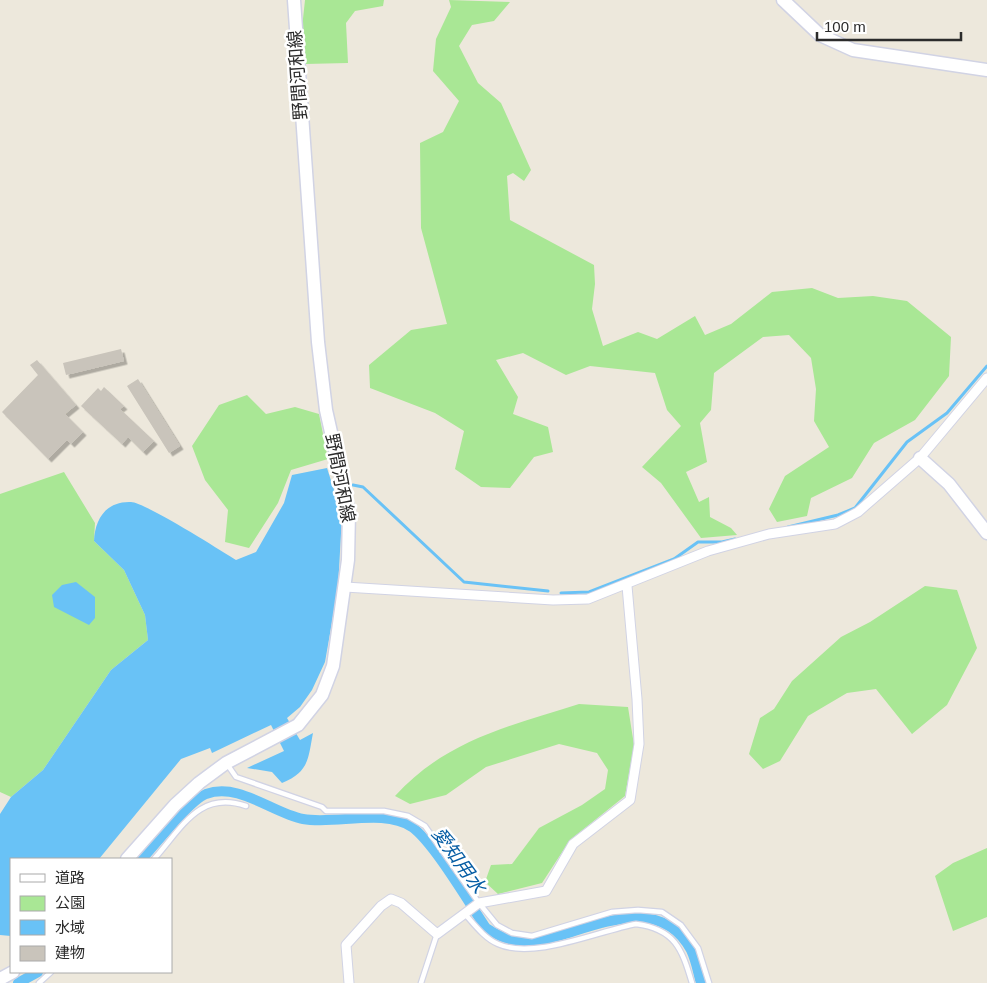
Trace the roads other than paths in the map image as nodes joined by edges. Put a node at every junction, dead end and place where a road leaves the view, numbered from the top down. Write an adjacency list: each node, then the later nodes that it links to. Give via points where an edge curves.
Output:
1 (294, 0): 8 (main road, 野間河和線, via 318,342 326,410 349,512)
2 (783, 0): 3 (main road, via 820,35 854,50)
3 (987, 70)
4 (987, 378): 5 (street)
5 (920, 458): 6 (main road, via 949,484); 7 (street, via 858,512 835,524 769,534 708,551)
6 (985, 526)
7 (626, 586): 8 (street, via 588,599 553,600); 13 (street, via 639,744 630,800 573,844 546,891)
8 (345, 587): 9 (main road, 野間河和線, via 329,680 322,695 298,725)
9 (226, 762): 11 (main road, 野間河和線, via 175,805); 13 (lane, via 236,777 326,811 384,811 408,816 425,826)
10 (246, 806): 12 (lane, via 230,801 210,803 199,809)
11 (128, 858)
12 (155, 858)
13 (479, 903): 14 (street); 23 (lane, via 497,925 512,933 532,936 612,912 662,912 681,925 698,948)
14 (464, 913): 15 (street); 22 (lane, via 483,934 498,944 518,950 536,950 636,924 652,926 670,936 683,954)
15 (437, 934): 20 (street, via 401,903 391,899 346,945); 21 (lane)
16 (11, 973): 18 (main road)
17 (50, 973): 19 (lane)
18 (0, 979)
19 (39, 983)
20 (349, 983)
21 (421, 983)
22 (692, 983)
23 (709, 983)

